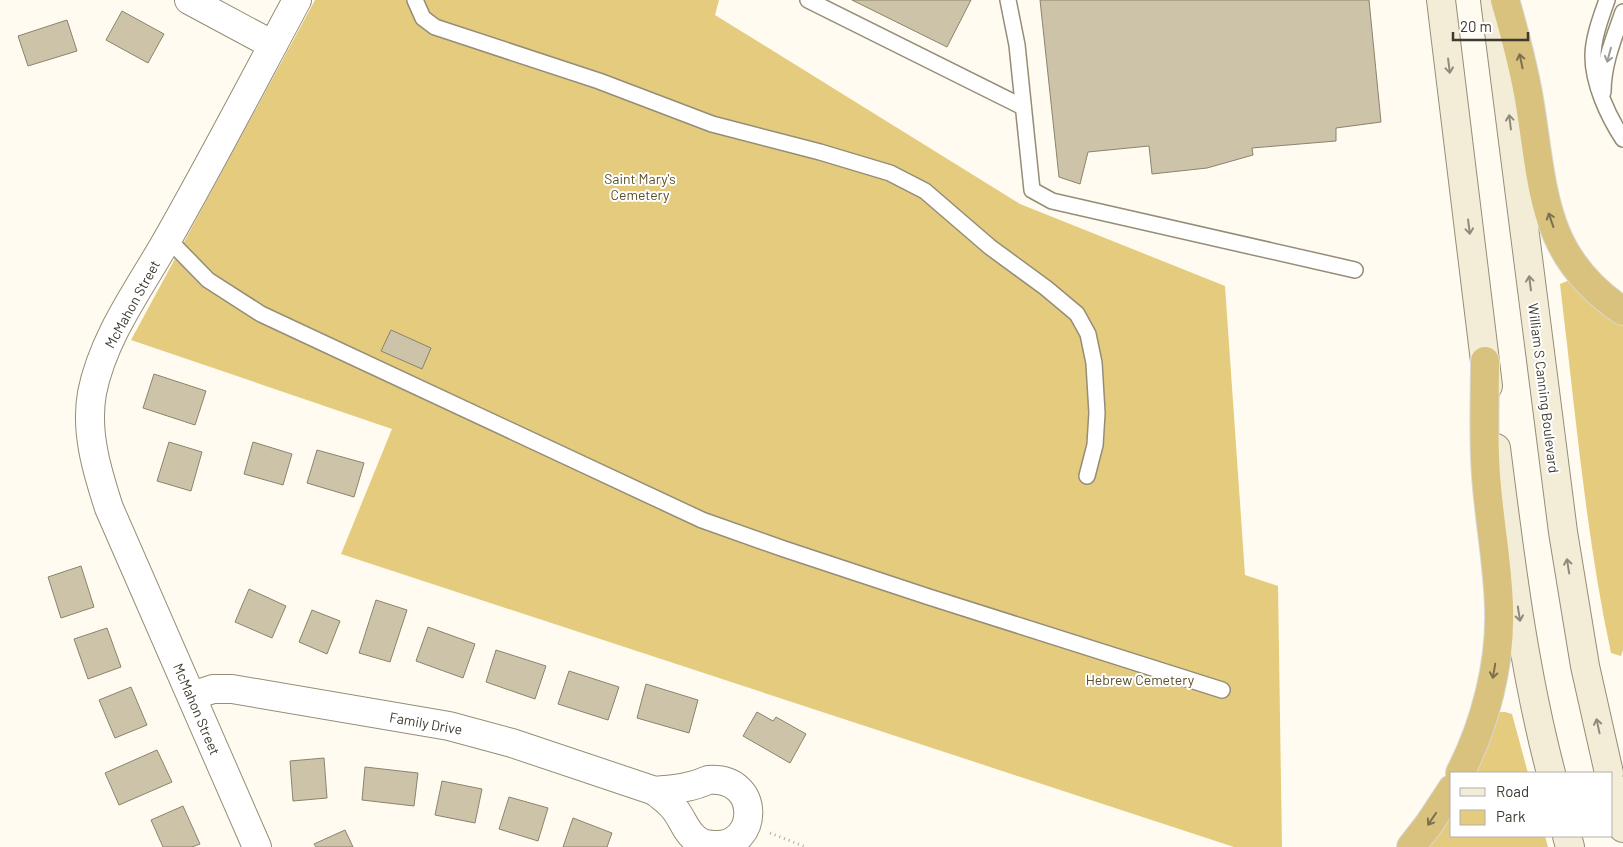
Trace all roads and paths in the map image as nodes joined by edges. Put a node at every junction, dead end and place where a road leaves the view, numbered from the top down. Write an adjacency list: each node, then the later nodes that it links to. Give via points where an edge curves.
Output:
1 (189, 0): 11 (street)
2 (297, 0): 11 (street, McMahon Street)
3 (415, 0): 19 (lane, via 423,18 436,27 599,81 712,124 890,173 925,191 1077,314 1088,334 1094,363 1097,413 1095,445)
4 (808, 0): 13 (lane)
5 (1008, 0): 13 (lane, via 1017,46)
6 (1442, 0): 18 (main road, one-way to 18)
7 (1495, 0): 24 (main road, William S Canning Boulevard, one-way to 7, via 1584,657 1563,532)
8 (1505, 0): 17 (highway, one-way to 8, via 1579,274 1551,222 1521,57)
9 (1607, 0): 12 (lane, via 1592,55)
10 (1623, 12): 12 (lane, one-way to 12, via 1606,68)
11 (273, 45): 15 (street, McMahon Street)
12 (1603, 100): 14 (lane)
13 (1023, 107): 16 (lane, via 1032,190 1052,201)
14 (1623, 139)
15 (168, 239): 20 (lane, via 208,280 261,314 702,520 929,597); 21 (street, McMahon Street, via 110,339 92,393 90,426 109,508)
16 (1355, 270)
17 (1623, 311)
18 (1485, 361): 22 (highway, one-way to 22, via 1485,452 1500,610 1494,672 1485,713); 23 (main road, one-way to 23, via 1514,588)
19 (1087, 476)
20 (1222, 690)
21 (192, 696): 26 (street, Family Drive, via 213,689 232,689 449,726 512,743); 30 (street, McMahon Street)
22 (1461, 772)
23 (1551, 772)
24 (1609, 772)
25 (1613, 790): 29 (main road)
26 (655, 791): 28 (street, Family Drive, via 698,785 708,780 729,782 745,797 748,808); 28 (street, Family Drive, via 673,806 689,833 707,845 729,844 738,838)
27 (1450, 792): 32 (highway, one-way to 32)
28 (746, 824): 31 (path)
29 (1623, 828)
30 (257, 847)
31 (806, 847)
32 (1410, 847)

